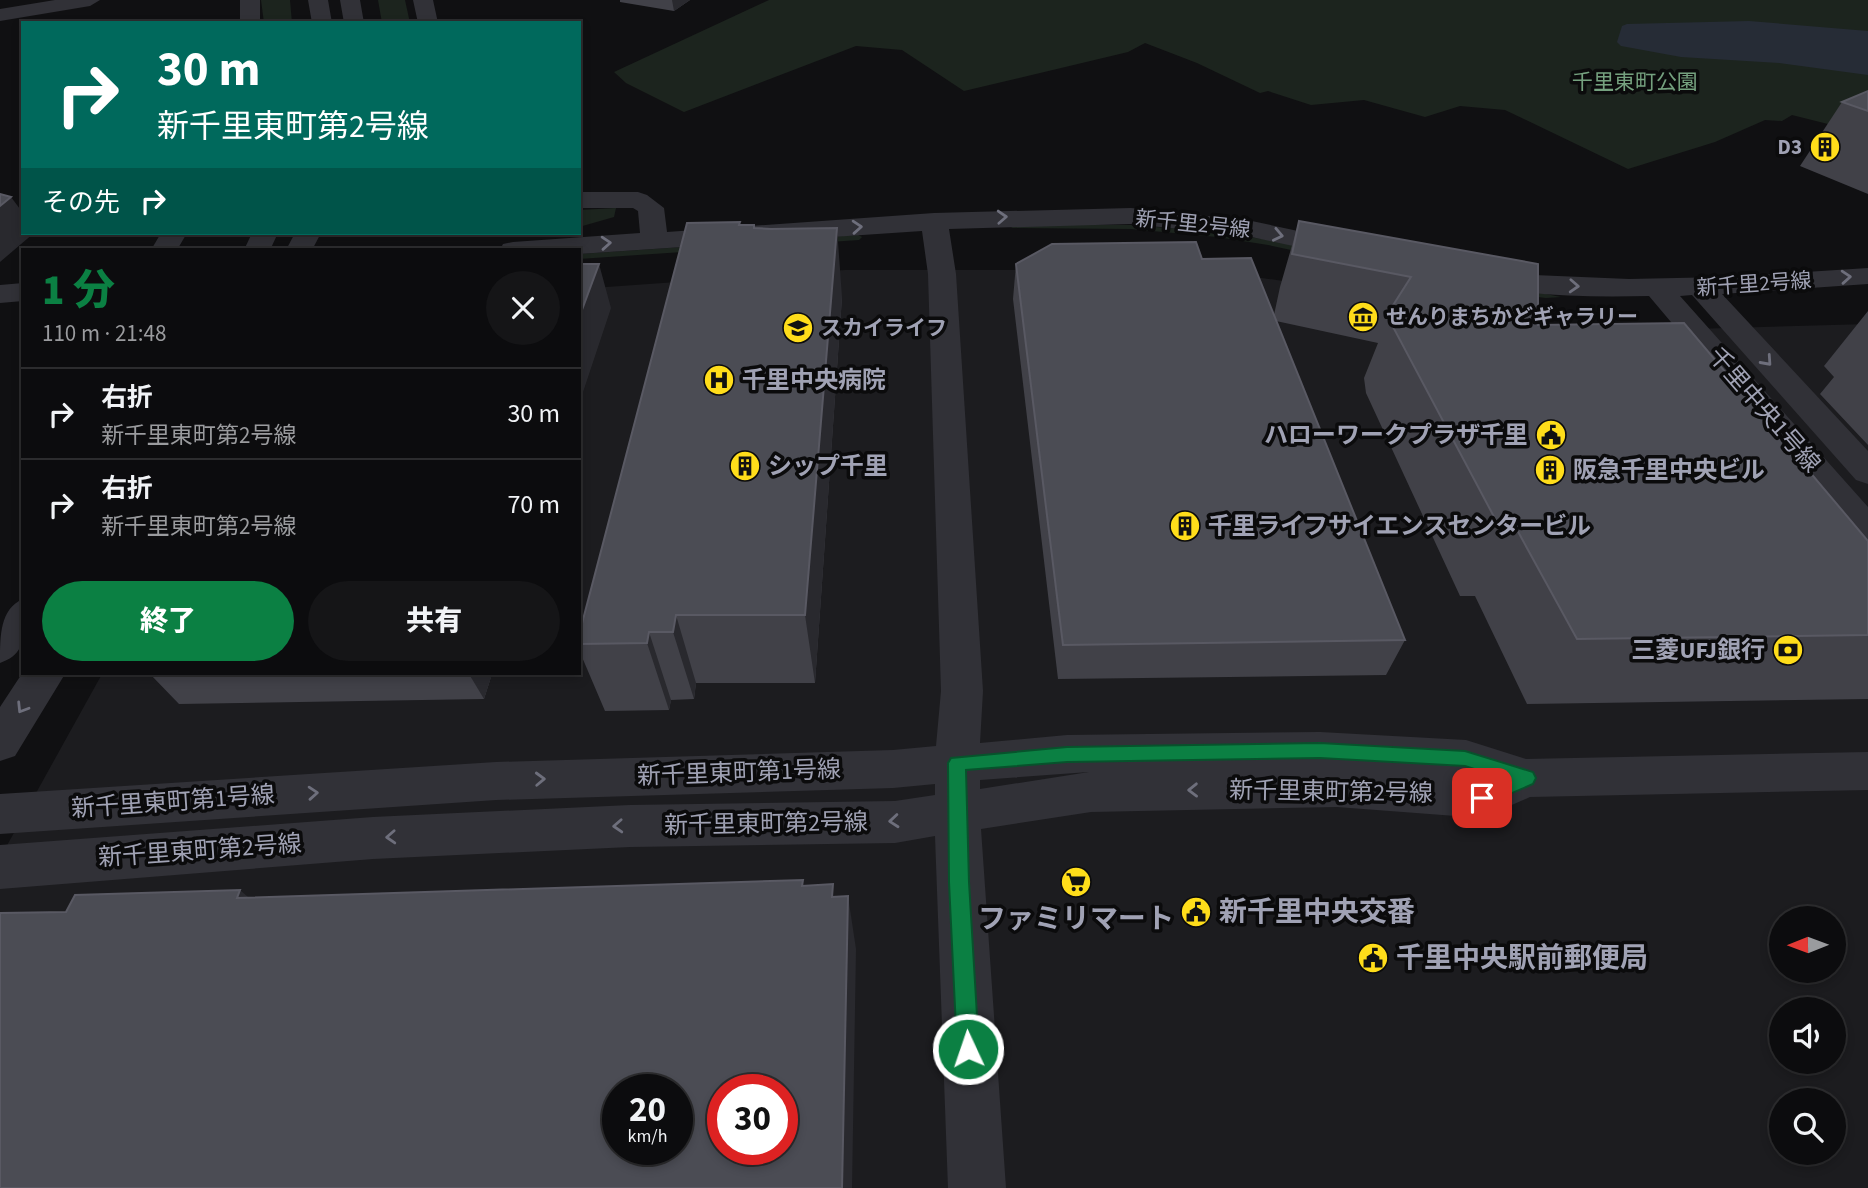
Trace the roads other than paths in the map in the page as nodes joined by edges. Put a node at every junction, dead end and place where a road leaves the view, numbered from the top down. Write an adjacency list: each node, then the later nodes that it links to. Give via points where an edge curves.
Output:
1 (90, 0): 6 (street)
2 (250, 0): 8 (street)
3 (318, 0): 9 (street)
4 (350, 0): 10 (street)
5 (423, 0): 11 (street)
6 (67, 2): 7 (street)
7 (0, 15)
8 (250, 21)
9 (322, 21)
10 (354, 21)
11 (428, 21)
12 (581, 200): 14 (street, via 638,200 651,208)
13 (936, 232): 14 (street, 新千里2号線, one-way to 13); 16 (street, 新千里2号線, via 1157,239); 17 (street, 新千里2号線); 31 (street, via 942,274 962,691)
14 (654, 240): 15 (street, 新千里2号線, one-way to 14)
15 (541, 248)
16 (1359, 264)
17 (581, 268)
18 (1868, 275): 22 (street, 新千里2号線, one-way to 18)
19 (1463, 284): 24 (street, 新千里2号線, via 1559,308)
20 (21, 292): 21 (street)
21 (0, 294)
22 (1711, 299): 23 (street, 新千里2号線); 24 (street, 新千里2号線); 25 (street, 千里中央1号線, one-way to 25)
23 (1868, 300)
24 (1669, 301): 26 (street, 千里中央1号線)
25 (1868, 471)
26 (1868, 531)
27 (21, 617): 28 (street)
28 (0, 647)
29 (43, 675): 30 (street, one-way to 30)
30 (0, 743)
31 (957, 763): 33 (street, 新千里東町第2号線, via 1067,754 1320,751 1465,759); 34 (street); 35 (street, 新千里東町第1号線, one-way to 31, via 496,781)
32 (1868, 771): 33 (street, 新千里東町第2号線)
33 (1526, 778): 34 (street, 新千里東町第2号線, one-way to 34, via 1482,798 1337,788 1091,792)
34 (958, 812): 36 (street, 新千里東町第2号線, one-way to 36, via 895,822 631,826 373,838); 37 (street)
35 (0, 814)
36 (0, 867)
37 (976, 1188)

